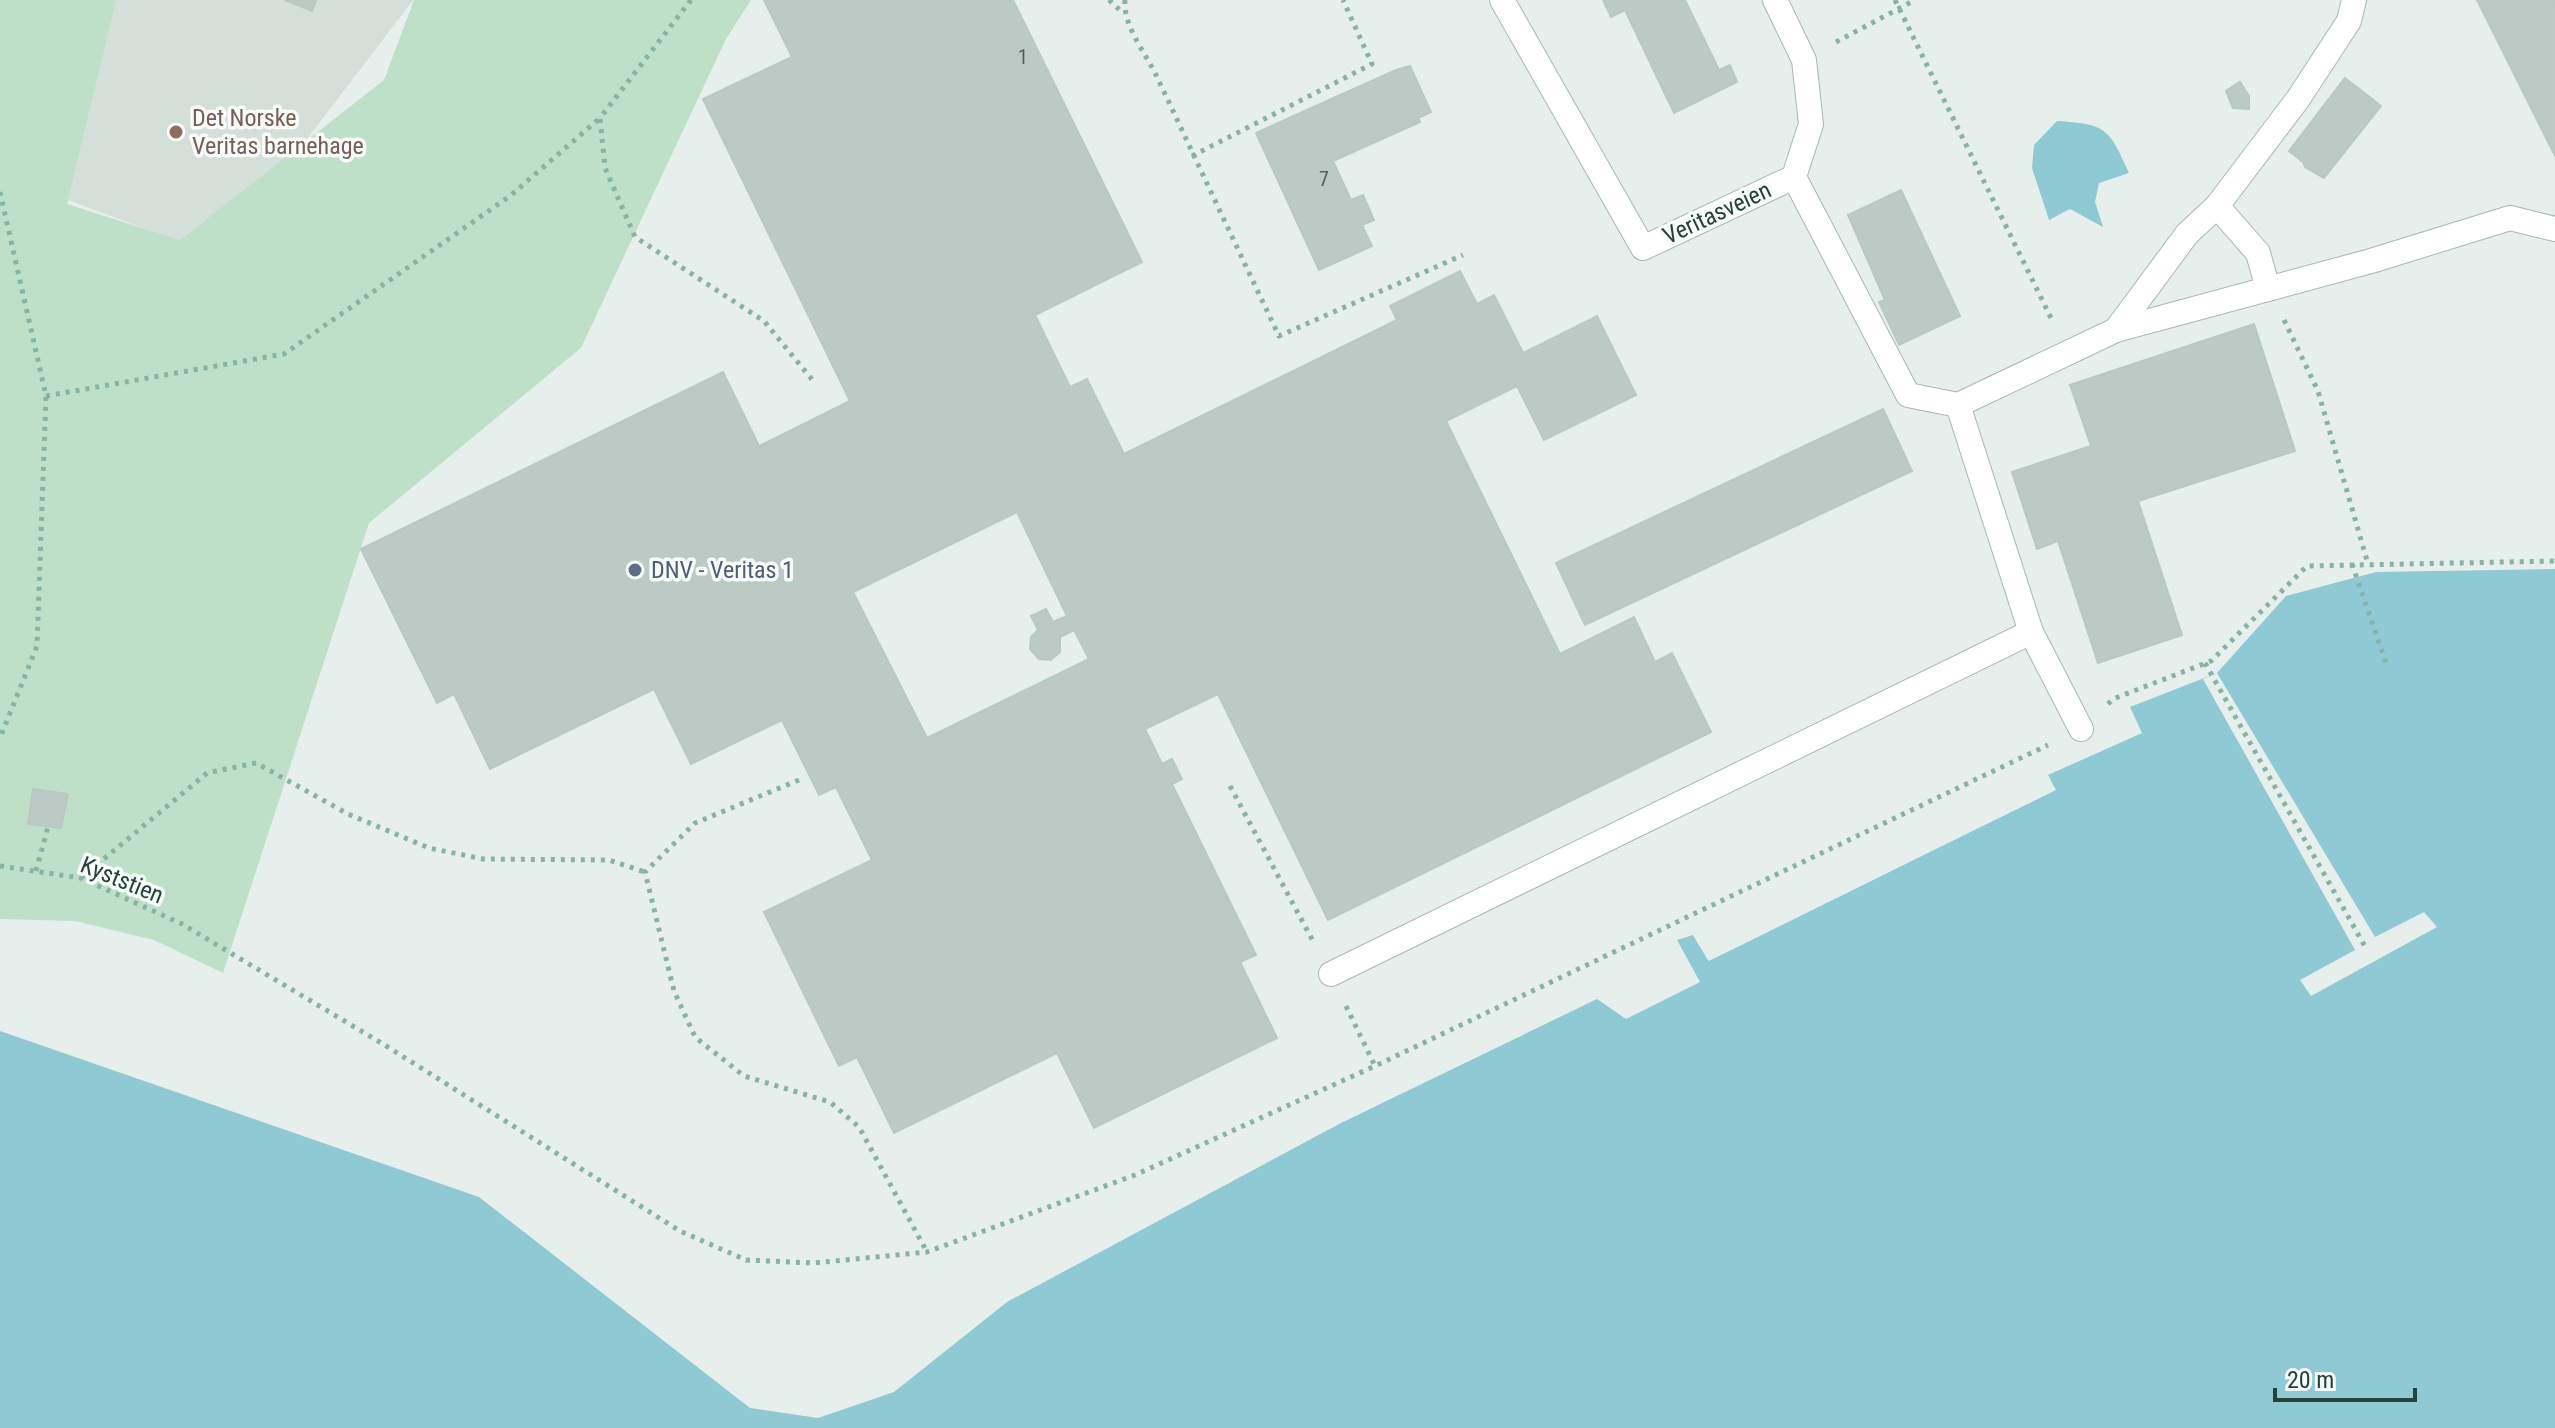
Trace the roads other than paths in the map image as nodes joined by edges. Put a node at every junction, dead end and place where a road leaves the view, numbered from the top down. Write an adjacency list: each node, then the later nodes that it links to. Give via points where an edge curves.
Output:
1 (1502, 0): 4 (lane, Veritasveien, via 1643,248)
2 (1775, 0): 4 (lane, Veritasveien, via 1804,60 1811,124)
3 (2354, 0): 5 (lane, via 2349,21 2298,99)
4 (1794, 177): 9 (lane, via 1908,395)
5 (2217, 206): 7 (lane, via 2258,253); 8 (lane, via 2187,234)
6 (2555, 229): 7 (lane, via 2510,218)
7 (2268, 289): 8 (lane)
8 (2116, 330): 9 (lane)
9 (1958, 405): 10 (lane)
10 (2031, 632): 11 (lane); 12 (lane)
11 (2081, 729)
12 (1331, 974)

